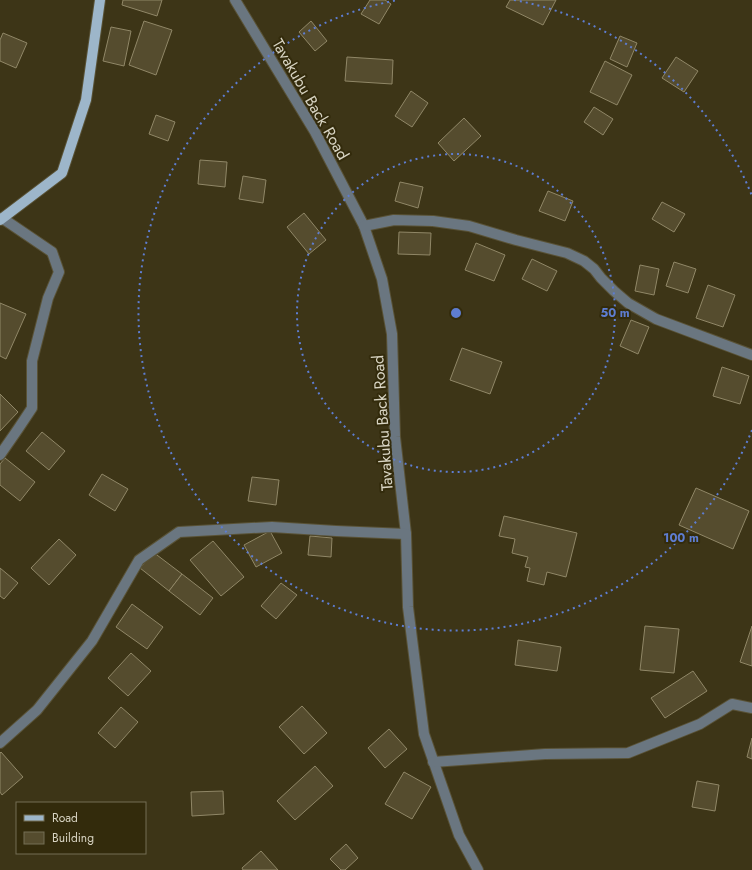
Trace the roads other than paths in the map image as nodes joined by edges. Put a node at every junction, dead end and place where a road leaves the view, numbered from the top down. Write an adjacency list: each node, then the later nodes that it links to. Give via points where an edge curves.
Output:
1 (100, 0): 3 (main road, via 86,100 62,173)
2 (235, 0): 4 (street, Tavakubu Back Road, via 315,132)
3 (1, 219): 6 (street, via 52,252 59,272 48,298 32,361 32,408)
4 (364, 226): 5 (street, via 394,220 433,221 469,226 576,256 594,269 628,303 656,319); 7 (street, Tavakubu Back Road, via 382,279 392,334 395,437)
5 (752, 356)
6 (0, 455)
7 (406, 534): 9 (street, via 272,527 179,532 139,560 92,641 37,710); 10 (street, Tavakubu Back Road, via 408,607 424,734)
8 (752, 708): 10 (street, via 732,704 700,724 628,753 545,754)
9 (0, 743)
10 (433, 762): 11 (street, Tavakubu Back Road, via 459,835)
11 (478, 870)

